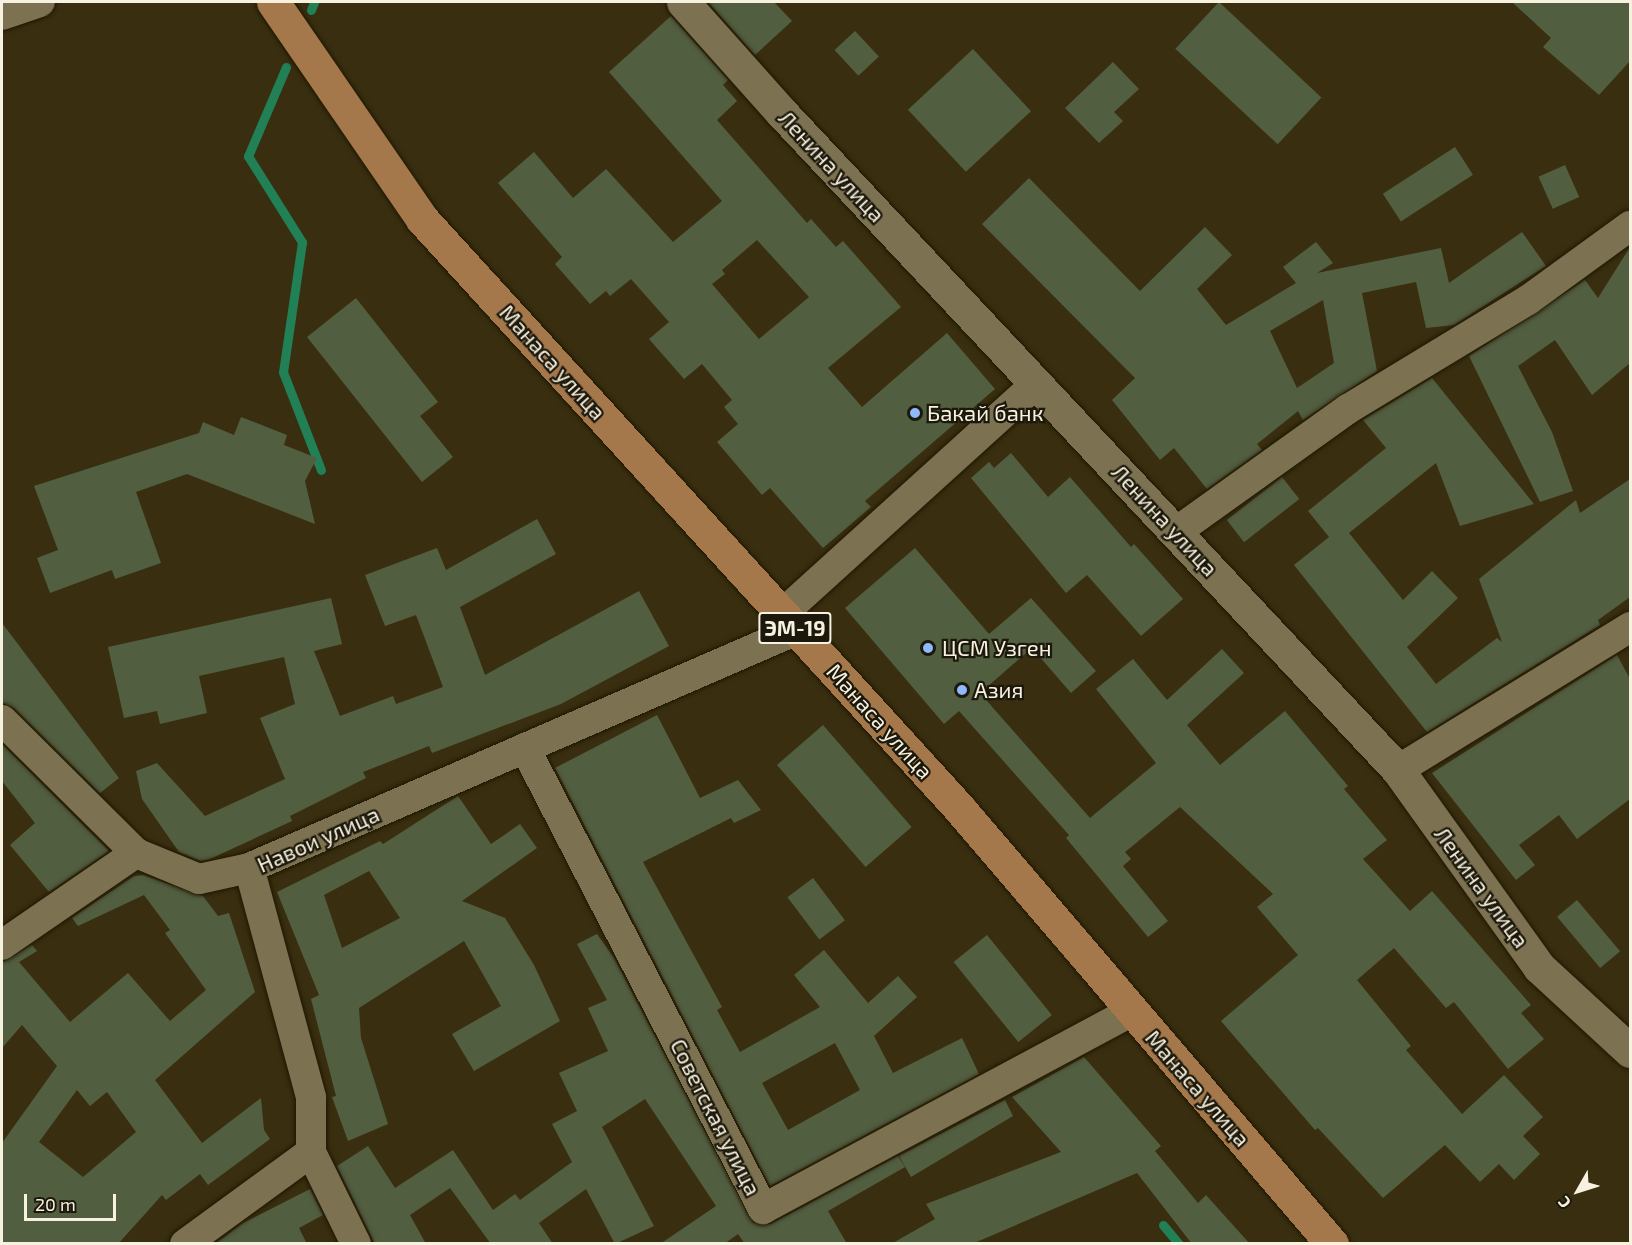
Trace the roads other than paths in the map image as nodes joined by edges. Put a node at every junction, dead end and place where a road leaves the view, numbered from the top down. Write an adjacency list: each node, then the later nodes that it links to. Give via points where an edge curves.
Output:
1 (40, 2): 4 (street)
2 (273, 2): 8 (main road, Манаса улица / ЭМ-19, via 422,219)
3 (683, 2): 6 (street, Ленина улица)
4 (2, 15)
5 (1630, 226): 7 (street, via 1528,300 1348,410)
6 (1036, 384): 7 (street, Ленина улица); 8 (street, Навои улица)
7 (1176, 532): 12 (street, Ленина улица)
8 (789, 622): 11 (street, Навои улица); 16 (main road, Манаса улица / ЭМ-19, via 959,808)
9 (1630, 627): 12 (street)
10 (2, 720): 13 (street)
11 (525, 748): 14 (street, Навои улица); 16 (street, Советская улица, via 763,1209)
12 (1398, 770): 17 (street, Ленина улица, via 1539,967)
13 (136, 853): 14 (street, via 199,879); 15 (street)
14 (249, 868): 18 (street, Навои улица, via 311,1097)
15 (2, 945)
16 (1133, 1011): 21 (main road, Манаса улица / ЭМ-19)
17 (1630, 1051)
18 (311, 1152): 19 (street); 20 (street)
19 (185, 1244)
20 (356, 1244)
21 (1332, 1244)

